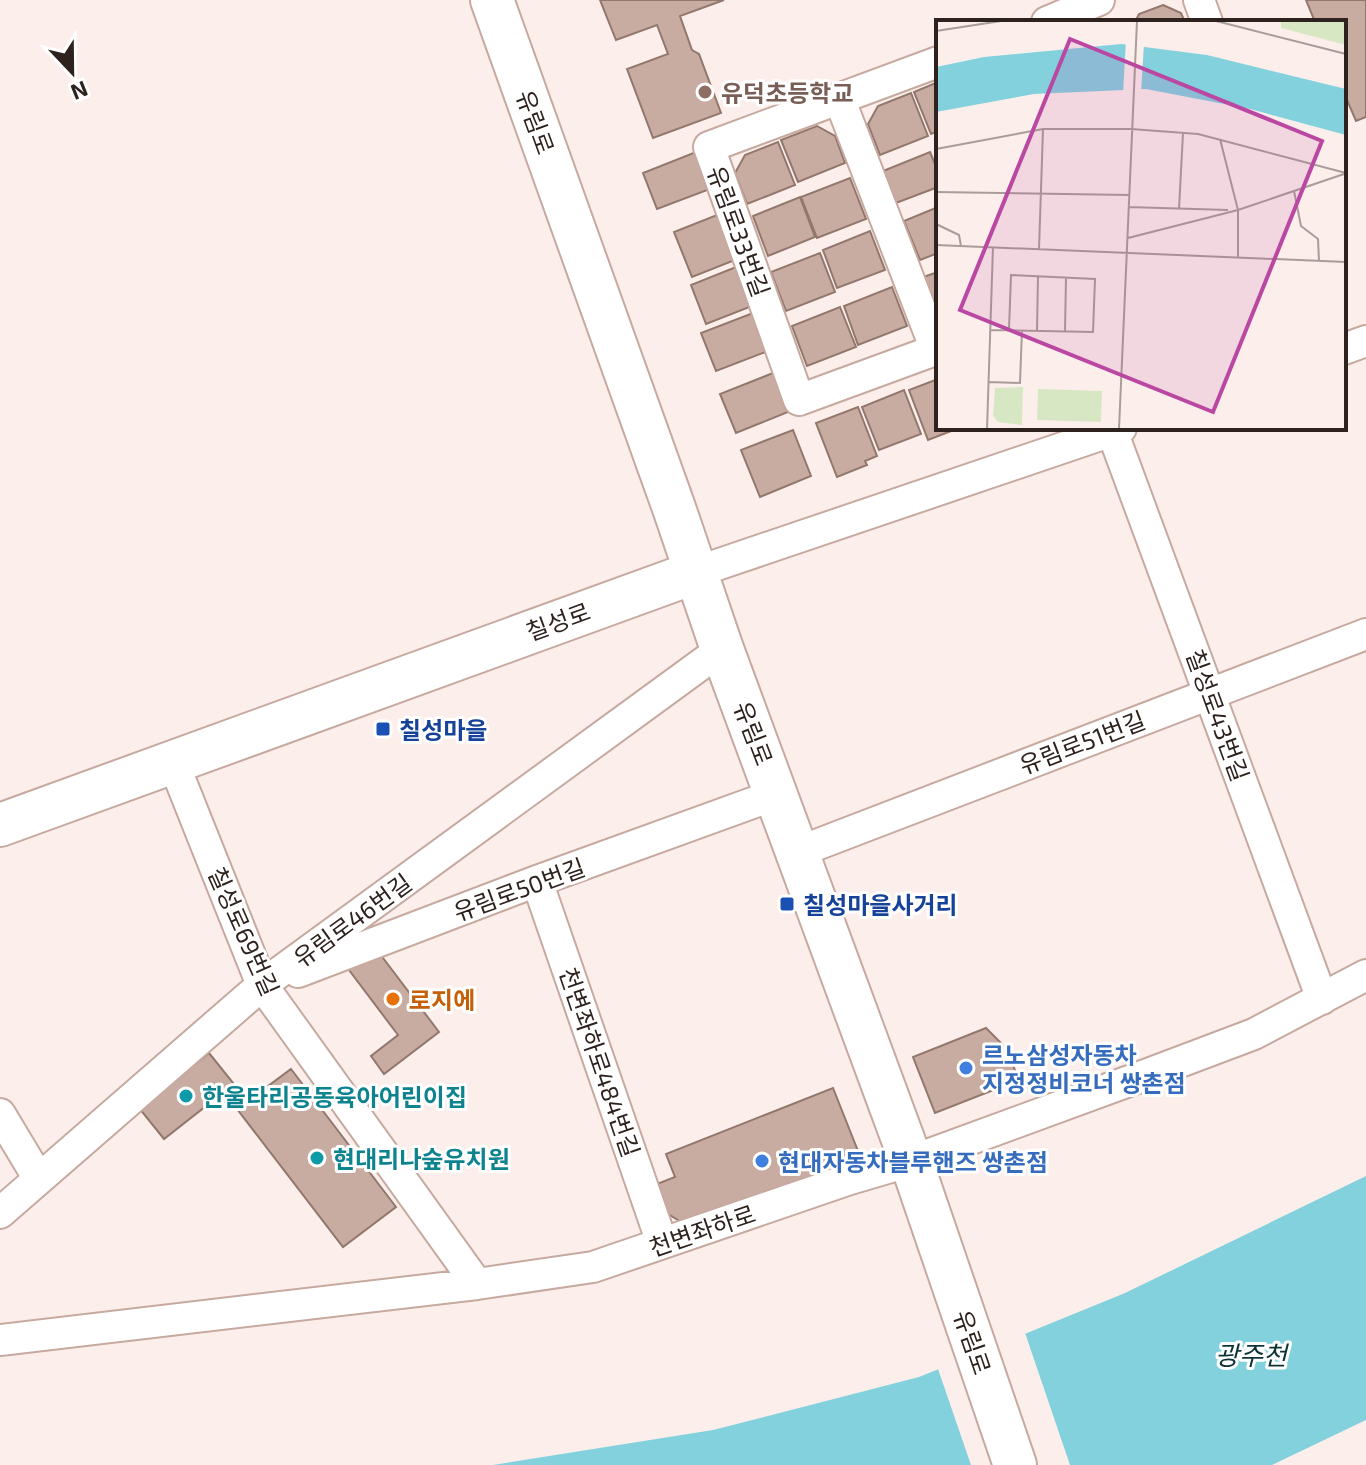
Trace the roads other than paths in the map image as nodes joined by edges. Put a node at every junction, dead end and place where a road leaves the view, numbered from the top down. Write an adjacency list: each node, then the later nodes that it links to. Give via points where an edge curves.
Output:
1 (492, 0): 16 (street, 유림로)
2 (1035, 0): 5 (street)
3 (1100, 0): 6 (street); 7 (street)
4 (1199, 0): 8 (street)
5 (1044, 20)
6 (1050, 20)
7 (1107, 20)
8 (1206, 20)
9 (936, 63): 10 (street, 유림로33번길)
10 (839, 98): 12 (street); 14 (street, 유림로33번길, via 709,147 799,400)
11 (1366, 341): 13 (street)
12 (936, 346)
13 (1346, 348)
14 (936, 349)
15 (1116, 430): 16 (street, 칠성로); 19 (street, 칠성로43번길)
16 (696, 572): 18 (street, 유림로); 20 (street, 칠성로)
17 (1366, 634): 19 (street, 유림로51번길)
18 (722, 649): 21 (street, 유림로); 26 (street, 유림로46번길)
19 (1210, 693): 23 (street, 유림로51번길); 27 (street, 칠성로43번길)
20 (173, 762): 22 (street, 칠성로); 26 (street, 칠성로69번길)
21 (777, 794): 23 (street, 유림로); 24 (street, 유림로50번길)
22 (0, 825)
23 (798, 852): 29 (street, 유림로)
24 (537, 881): 26 (street, 유림로50번길); 32 (street, 천변좌하로484번길)
25 (1366, 975): 27 (street, 천변좌하로)
26 (262, 985): 30 (street, 유림로46번길); 33 (street, 칠성로69번길)
27 (1322, 999): 29 (street, 천변좌하로, via 1254,1034)
28 (0, 1114): 30 (street)
29 (916, 1176): 32 (street, 천변좌하로, via 850,1179); 35 (street, 유림로)
30 (39, 1179): 31 (street, 유림로46번길)
31 (0, 1213)
32 (662, 1243): 33 (street, 천변좌하로, via 593,1267)
33 (477, 1284): 34 (street, 천변좌하로)
34 (0, 1340)
35 (1015, 1465)

